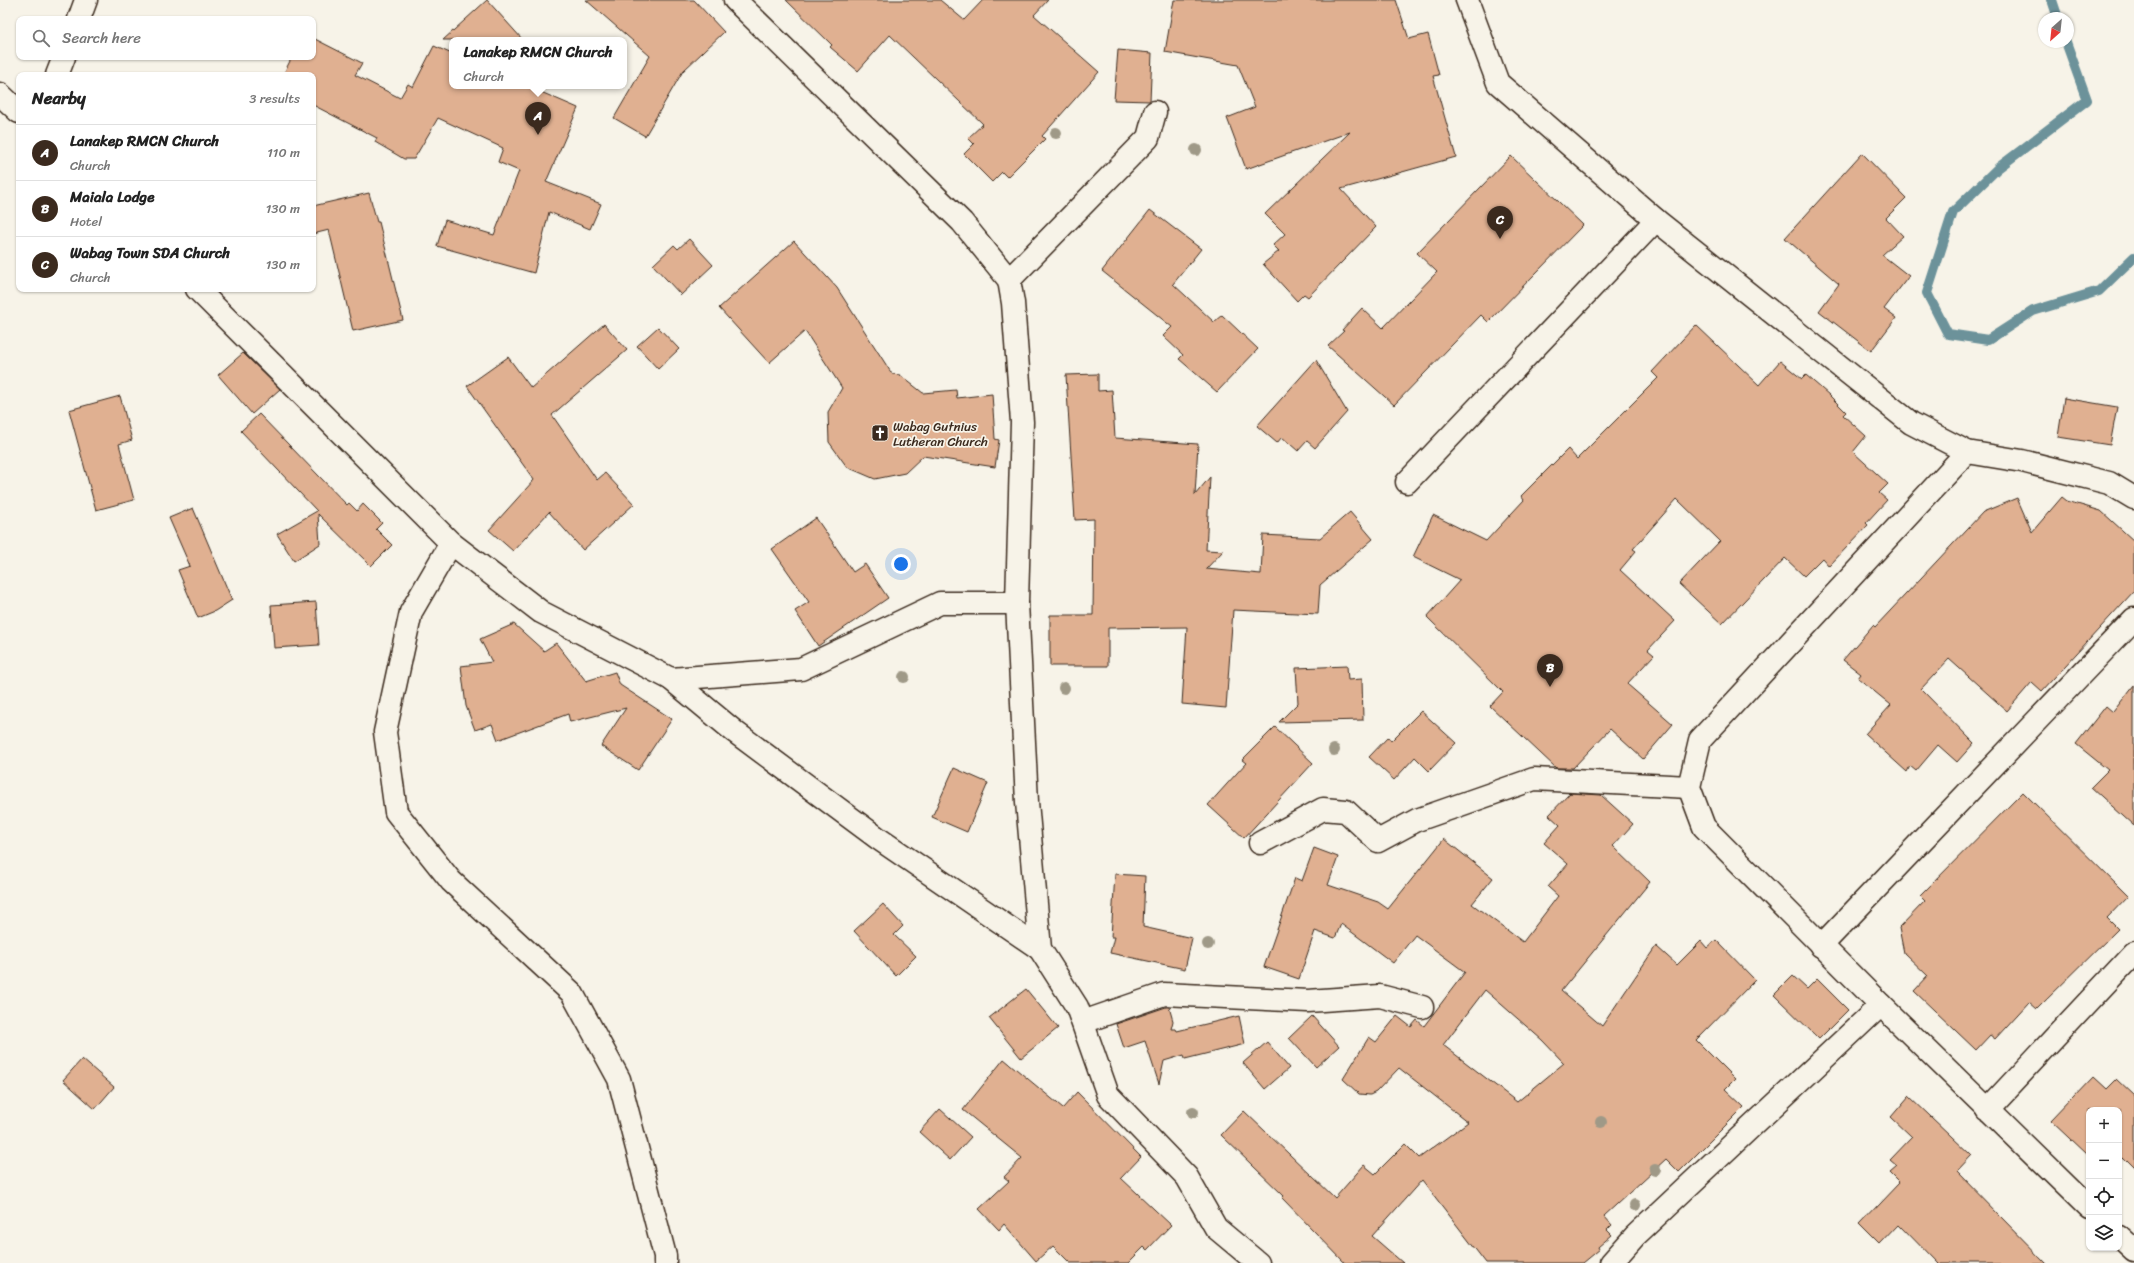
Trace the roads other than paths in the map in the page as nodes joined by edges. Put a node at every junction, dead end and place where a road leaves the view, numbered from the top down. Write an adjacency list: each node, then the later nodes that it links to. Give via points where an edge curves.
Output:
1 (86, 0): 4 (street)
2 (735, 0): 11 (street, via 962,222)
3 (1468, 0): 10 (street, via 1498,83)
4 (80, 16)
5 (63, 60): 6 (street)
6 (58, 72)
7 (0, 94): 8 (street)
8 (16, 109)
9 (1155, 112): 11 (street, via 1148,138)
10 (1656, 220): 13 (street, via 1911,423); 14 (street)
11 (1009, 280): 17 (street, via 1022,422)
12 (199, 292): 16 (street)
13 (1967, 452): 15 (street, via 2022,460 2109,483); 20 (street, via 1700,740)
14 (1407, 482)
15 (2134, 498)
16 (451, 543): 19 (street, via 541,612); 32 (street, via 412,612 385,732 396,812 451,881 572,993 619,1079)
17 (1017, 603): 19 (street, via 940,603 801,669); 23 (street, via 1027,802)
18 (2134, 619): 22 (street)
19 (670, 680): 23 (street, via 878,840)
20 (1689, 787): 21 (street, via 1534,779 1417,820 1378,841 1346,811 1323,809); 22 (street, via 1704,827)
21 (1260, 843)
22 (1821, 946): 25 (street)
23 (1040, 949): 27 (street, via 1077,1007)
24 (2134, 953): 28 (street)
25 (1881, 1005): 28 (street); 34 (street, via 1635,1236)
26 (1422, 1007): 27 (street, via 1380,996 1308,1001 1164,994)
27 (1083, 1022): 33 (street, via 1108,1095 1187,1177 1216,1228)
28 (1988, 1110): 29 (street)
29 (2086, 1205)
30 (2122, 1240): 31 (street)
31 (2134, 1251)
32 (665, 1263)
33 (1258, 1263)
34 (1611, 1263)

